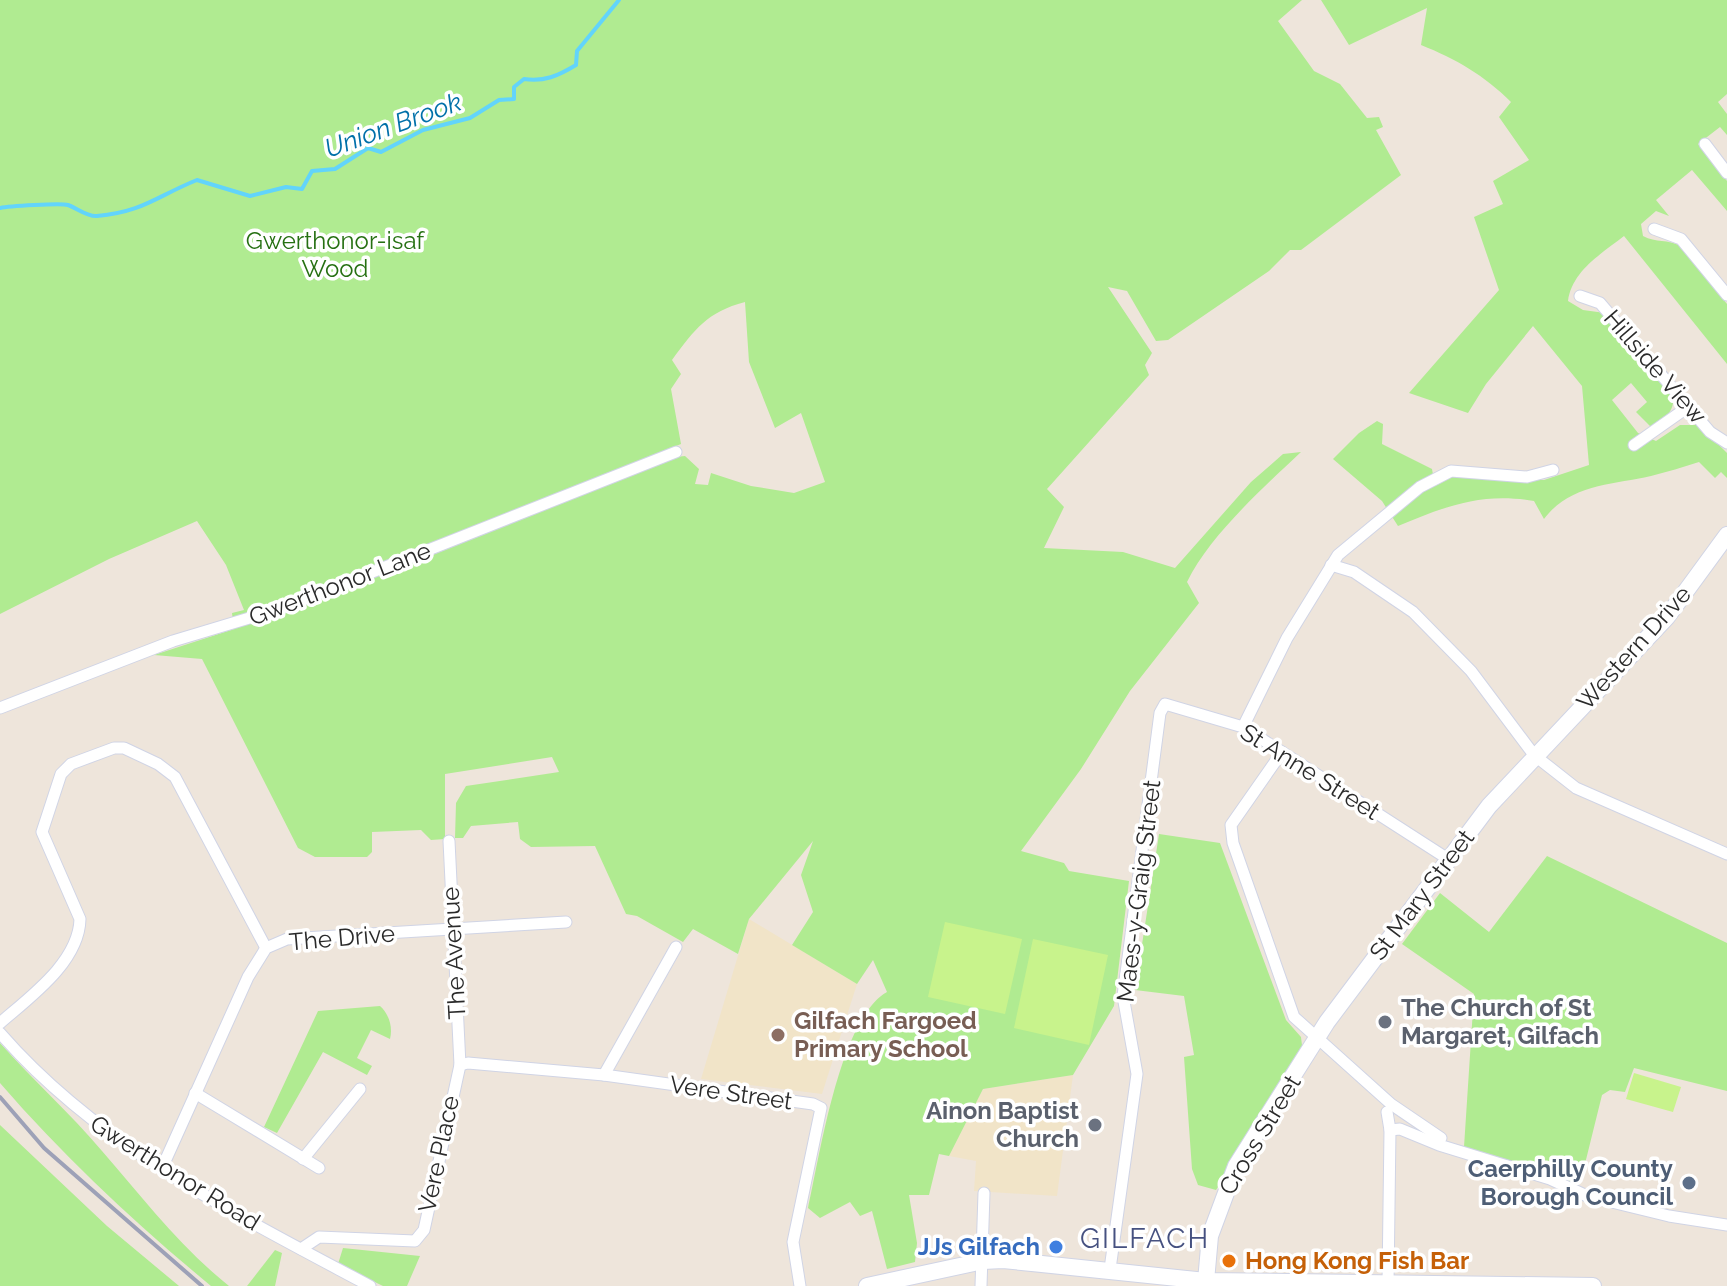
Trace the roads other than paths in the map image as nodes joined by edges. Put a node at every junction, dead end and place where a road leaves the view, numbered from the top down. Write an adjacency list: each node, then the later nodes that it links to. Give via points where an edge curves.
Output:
1 (1705, 144): 2 (street)
2 (1727, 173)
3 (1654, 229): 4 (street, via 1681,239)
4 (1727, 295)
5 (1580, 296): 6 (street, Hillside View, via 1600,303)
6 (1688, 407): 7 (street, Hillside View); 8 (street)
7 (1727, 443)
8 (1634, 445)
9 (676, 452): 14 (street, Gwerthonor Lane, via 279,609 173,641)
10 (1553, 470): 12 (street, via 1527,477 1451,471 1420,487)
11 (1727, 535): 17 (street, Western Drive, via 1667,617)
12 (1331, 565): 15 (street); 17 (street, via 1354,572 1413,612 1471,671)
13 (1165, 704): 15 (street, St Anne Street); 42 (street, Maes-y-Graig Street, via 1123,996 1137,1074)
14 (0, 708)
15 (1243, 727): 16 (street, St Anne Street)
16 (1282, 752): 20 (street, St Anne Street); 27 (street, via 1231,825 1232,840 1294,1017)
17 (1534, 755): 19 (street, via 1588,794); 20 (street, St Mary Street)
18 (449, 841): 22 (street, The Avenue)
19 (1727, 854)
20 (1448, 859): 27 (street, St Mary Street)
21 (566, 922): 22 (street, The Drive)
22 (451, 929): 24 (street, The Drive, via 287,939); 28 (street, The Avenue)
23 (676, 947): 29 (street)
24 (266, 948): 25 (street, via 175,777 158,764 114,748 71,764 61,774 42,832 80,930 57,974); 31 (street, The Drive)
25 (0, 1023)
26 (0, 1033): 36 (street, Gwerthonor Road, via 83,1115)
27 (1317, 1039): 34 (street, via 1391,1104); 43 (street, Cross Street, via 1236,1166 1217,1208)
28 (460, 1065): 29 (street, Vere Street); 40 (street, Vere Place, via 424,1230 415,1241 319,1237)
29 (604, 1075): 46 (street, Vere Street, via 821,1108 793,1242)
30 (360, 1089): 35 (street)
31 (195, 1093): 35 (street); 36 (street, The Drive)
32 (1387, 1112): 33 (street)
33 (1390, 1130): 39 (street, via 1550,1179 1587,1196); 44 (street)
34 (1441, 1138)
35 (303, 1159): 37 (street)
36 (162, 1168): 40 (street, Gwerthonor Road)
37 (319, 1168)
38 (984, 1193): 41 (street)
39 (1727, 1225)
40 (301, 1249): 45 (street, Gwerthonor Road)
41 (983, 1261): 42 (street, via 1030,1260); 47 (street); 48 (street)
42 (1116, 1275): 43 (street)
43 (1206, 1281): 44 (street)
44 (1388, 1284): 49 (street)
45 (370, 1286)
46 (800, 1286)
47 (867, 1286)
48 (981, 1286)
49 (1593, 1286)

